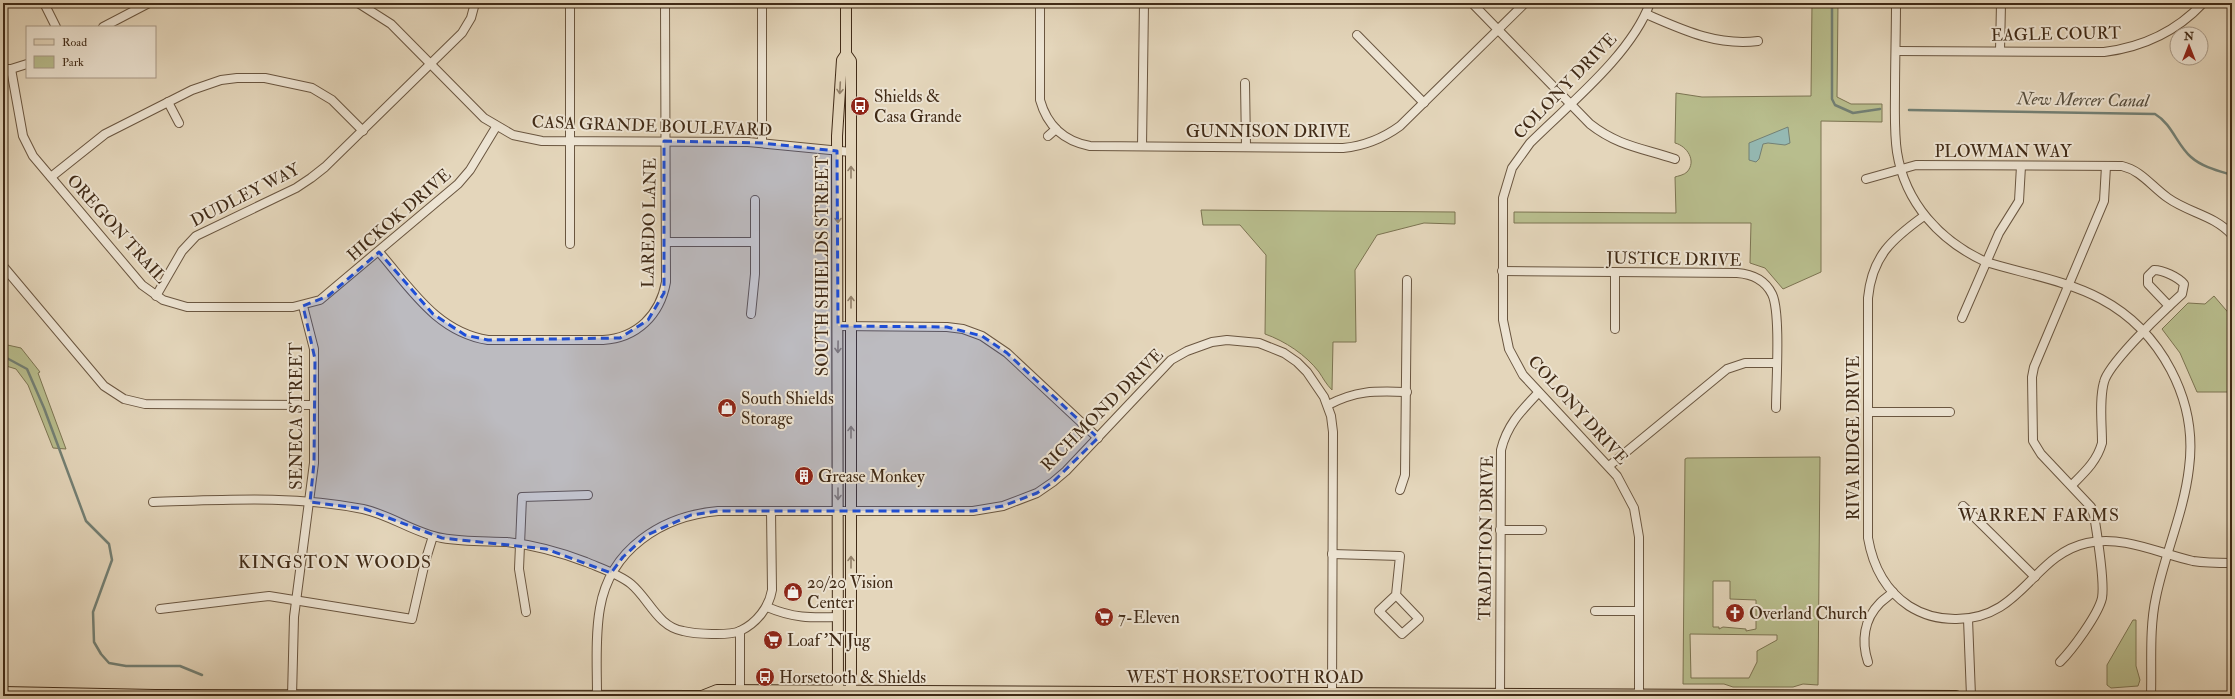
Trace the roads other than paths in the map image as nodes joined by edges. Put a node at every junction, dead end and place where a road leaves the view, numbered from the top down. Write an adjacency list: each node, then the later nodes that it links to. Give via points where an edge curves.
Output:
1 (44, 3): 18 (street)
2 (149, 3): 19 (street)
3 (361, 3): 27 (street, CASA GRANDE BOULEVARD, via 391,24)
4 (475, 3): 27 (street, DUDLEY WAY, via 471,18 462,33)
5 (570, 3): 38 (street)
6 (665, 3): 39 (street, LAREDO LANE)
7 (762, 3): 40 (street)
8 (846, 3): 25 (main road, SOUTH SHIELDS STREET)
9 (1040, 3): 35 (street, GUNNISON DRIVE, via 1040,100 1047,118)
10 (1144, 3): 41 (street)
11 (1472, 3): 20 (street)
12 (1525, 3): 20 (street, GUNNISON DRIVE)
13 (1650, 3): 17 (street, COLONY DRIVE)
14 (1896, 3): 23 (street)
15 (2000, 3): 24 (street)
16 (2203, 3): 24 (street, EAGLE COURT, via 2168,32 2138,45 2104,52)
17 (1646, 14): 22 (street, via 1703,38 1732,42); 32 (street, COLONY DRIVE, via 1620,53)
18 (56, 26)
19 (105, 26)
20 (1498, 30): 31 (street, GUNNISON DRIVE); 32 (street)
21 (1357, 34): 31 (street)
22 (1758, 41)
23 (1896, 51): 24 (street, EAGLE COURT); 48 (street, via 1895,136)
24 (2000, 51)
25 (846, 54): 43 (main road, SOUTH SHIELDS STREET, one-way to 43, via 842,60); 44 (main road, SOUTH SHIELDS STREET, via 851,61)
26 (26, 64): 28 (street)
27 (431, 64): 34 (street, CASA GRANDE BOULEVARD); 36 (street, DUDLEY WAY)
28 (7, 69): 49 (street, OREGON TRAIL, via 23,136 33,156)
29 (1245, 83): 42 (street)
30 (168, 102): 33 (street); 36 (street, via 221,80 265,78 306,86 324,93); 49 (street, via 105,134)
31 (1424, 103): 42 (street, GUNNISON DRIVE, via 1390,133 1368,144 1343,148)
32 (1570, 103): 45 (street, via 1590,124 1617,142); 60 (street, COLONY DRIVE, via 1530,143 1512,168 1503,198)
33 (178, 123)
34 (496, 127): 38 (street, CASA GRANDE BOULEVARD, via 528,139); 57 (street, HICKOK DRIVE, via 470,170 458,184)
35 (1056, 129): 37 (street); 41 (street, GUNNISON DRIVE, via 1069,140 1085,145)
36 (363, 131): 64 (street, DUDLEY WAY, via 311,178 296,188 196,236 182,251)
37 (1048, 136)
38 (570, 141): 39 (street, CASA GRANDE BOULEVARD); 56 (street)
39 (664, 141): 40 (street, CASA GRANDE BOULEVARD); 54 (street, LAREDO LANE)
40 (762, 143): 43 (street, CASA GRANDE BOULEVARD)
41 (1142, 146): 42 (street, GUNNISON DRIVE)
42 (1246, 146)
43 (838, 151): 44 (street, CASA GRANDE BOULEVARD); 69 (main road, SOUTH SHIELDS STREET, one-way to 69)
44 (851, 152): 70 (main road, SOUTH SHIELDS STREET, one-way to 44)
45 (1674, 159)
46 (2021, 166): 47 (street, PLOWMAN WAY); 48 (street, PLOWMAN WAY, via 1916,165); 58 (street, via 2019,202 1999,233)
47 (2106, 166): 53 (street, PLOWMAN WAY, via 2122,166 2140,173 2166,196 2217,221); 63 (street, via 2104,201)
48 (1900, 168): 50 (street, PLOWMAN WAY); 52 (street)
49 (51, 177): 64 (street, OREGON TRAIL, via 142,285)
50 (1866, 179)
51 (756, 200): 55 (street)
52 (1924, 216): 58 (street, via 1954,245); 79 (street, RIVA RIDGE DRIVE, via 1890,243 1872,276 1868,298)
53 (2232, 235)
54 (666, 242): 55 (street); 57 (street, LAREDO LANE, via 665,288 654,313 640,328 630,334 603,340 488,340 465,335 444,324 433,314)
55 (755, 242): 67 (street)
56 (570, 244)
57 (379, 252): 65 (street, HICKOK DRIVE, via 328,296)
58 (1986, 262): 63 (street); 68 (street)
59 (3, 266): 76 (street, via 104,386 124,399 146,404)
60 (1502, 271): 61 (street, JUSTICE DRIVE); 75 (street, COLONY DRIVE, via 1503,320 1509,349 1523,375)
61 (1615, 272): 71 (street); 73 (street, JUSTICE DRIVE, via 1737,273 1755,277 1768,287 1775,302)
62 (1407, 280): 74 (street)
63 (2069, 286): 72 (street, via 2101,299); 83 (street, via 2034,367 2032,433 2033,441 2041,454)
64 (156, 296): 65 (street, OREGON TRAIL, via 187,307)
65 (303, 306): 76 (street, SENECA STREET, via 314,349)
66 (2169, 306): 66 (street, via 2148,284 2148,276 2154,270 2184,284 2182,294); 72 (street)
67 (750, 314)
68 (1962, 318)
69 (838, 326): 70 (street); 90 (main road, SOUTH SHIELDS STREET, one-way to 90)
70 (851, 326): 81 (street, via 947,327 963,329 982,336 1007,353); 91 (main road, SOUTH SHIELDS STREET, one-way to 70)
71 (1615, 329)
72 (2144, 331): 83 (street, via 2104,380 2100,452); 98 (street, via 2169,366 2188,419 2189,467)
73 (1776, 363): 78 (street, JUSTICE DRIVE); 82 (street, via 1745,363 1727,369)
74 (1407, 392): 77 (street, via 1357,393); 84 (street, via 1405,475)
75 (1538, 393): 82 (street, COLONY DRIVE); 92 (street, TRADITION DRIVE, via 1516,416 1504,438 1501,460)
76 (314, 405): 87 (street, SENECA STREET, via 314,464)
77 (1328, 405): 81 (street, RICHMOND DRIVE, via 1308,372 1284,353 1248,341 1212,342 1171,360); 97 (street, via 1333,432)
78 (1776, 408)
79 (1868, 412): 80 (street); 102 (street, RIVA RIDGE DRIVE, via 1868,538 1874,564)
80 (1950, 412)
81 (1098, 438): 91 (street, RICHMOND DRIVE, via 1054,482 1038,493 1003,506 973,511)
82 (1609, 466): 109 (street, COLONY DRIVE, via 1624,486 1636,517 1639,537)
83 (2072, 485): 95 (street, via 2091,507)
84 (1400, 490)
85 (588, 495): 96 (street, via 522,498)
86 (153, 502): 87 (street, via 263,498)
87 (310, 502): 94 (street, via 365,509); 104 (street, SENECA STREET)
88 (1963, 506): 101 (street)
89 (771, 511): 90 (street, RICHMOND DRIVE); 100 (street, RICHMOND DRIVE, via 702,512 675,520 656,529 634,545); 105 (street, via 772,590)
90 (838, 511): 91 (street, RICHMOND DRIVE); 110 (main road, SOUTH SHIELDS STREET)
91 (851, 511): 118 (main road, SOUTH SHIELDS STREET, one-way to 91)
92 (1500, 530): 93 (street); 124 (street, TRADITION DRIVE)
93 (1542, 530)
94 (433, 536): 96 (street); 104 (street, via 424,562 412,619)
95 (2097, 541): 98 (street, RIVA RIDGE DRIVE, via 2127,542); 101 (street, RIVA RIDGE DRIVE, via 2065,551 2055,557); 114 (street, via 2102,598 2071,652)
96 (520, 544): 100 (street, via 559,553); 108 (street, via 520,584)
97 (1332, 554): 103 (street, via 1400,556); 123 (street)
98 (2168, 554): 99 (street, RIVA RIDGE DRIVE, via 2195,561); 130 (street, via 2153,614)
99 (2232, 563)
100 (611, 573): 112 (street, via 630,583 669,627 706,633); 126 (street, RICHMOND DRIVE, via 604,590 598,623)
101 (2035, 577): 111 (street, RIVA RIDGE DRIVE, via 2003,606)
102 (1893, 592): 111 (street, RIVA RIDGE DRIVE, via 1912,608 1928,615 1947,619); 113 (street, via 1874,610 1866,625 1864,645)
103 (1396, 594): 103 (street, via 1379,610 1402,634 1419,619)
104 (297, 601): 106 (street, via 268,596); 122 (street, SENECA STREET, via 293,638)
105 (767, 607): 110 (street, via 802,618); 112 (street, via 758,618)
106 (160, 609)
107 (1595, 611): 109 (street)
108 (526, 612)
109 (1639, 612): 125 (street, COLONY DRIVE)
110 (838, 617): 117 (main road, SOUTH SHIELDS STREET)
111 (1968, 619): 129 (street)
112 (740, 630): 115 (street)
113 (1868, 662)
114 (2060, 662)
115 (740, 691): 117 (main road, WEST HORSETOOTH ROAD); 127 (main road, WEST HORSETOOTH ROAD, via 717,690)
116 (3, 692): 121 (main road, WEST HORSETOOTH ROAD)
117 (838, 694): 118 (main road, WEST HORSETOOTH ROAD)
118 (851, 694): 119 (main road, WEST HORSETOOTH ROAD)
119 (1063, 694): 120 (main road, WEST HORSETOOTH ROAD)
120 (1074, 694): 123 (main road, WEST HORSETOOTH ROAD)
121 (155, 695): 122 (main road, WEST HORSETOOTH ROAD)
122 (292, 695): 126 (main road, WEST HORSETOOTH ROAD)
123 (1332, 695): 124 (main road, WEST HORSETOOTH ROAD)
124 (1500, 695): 125 (main road, WEST HORSETOOTH ROAD)
125 (1639, 695): 128 (main road, WEST HORSETOOTH ROAD)
126 (597, 696): 127 (main road, WEST HORSETOOTH ROAD)
127 (702, 696)
128 (1956, 696)
129 (1971, 696)
130 (2151, 696)

